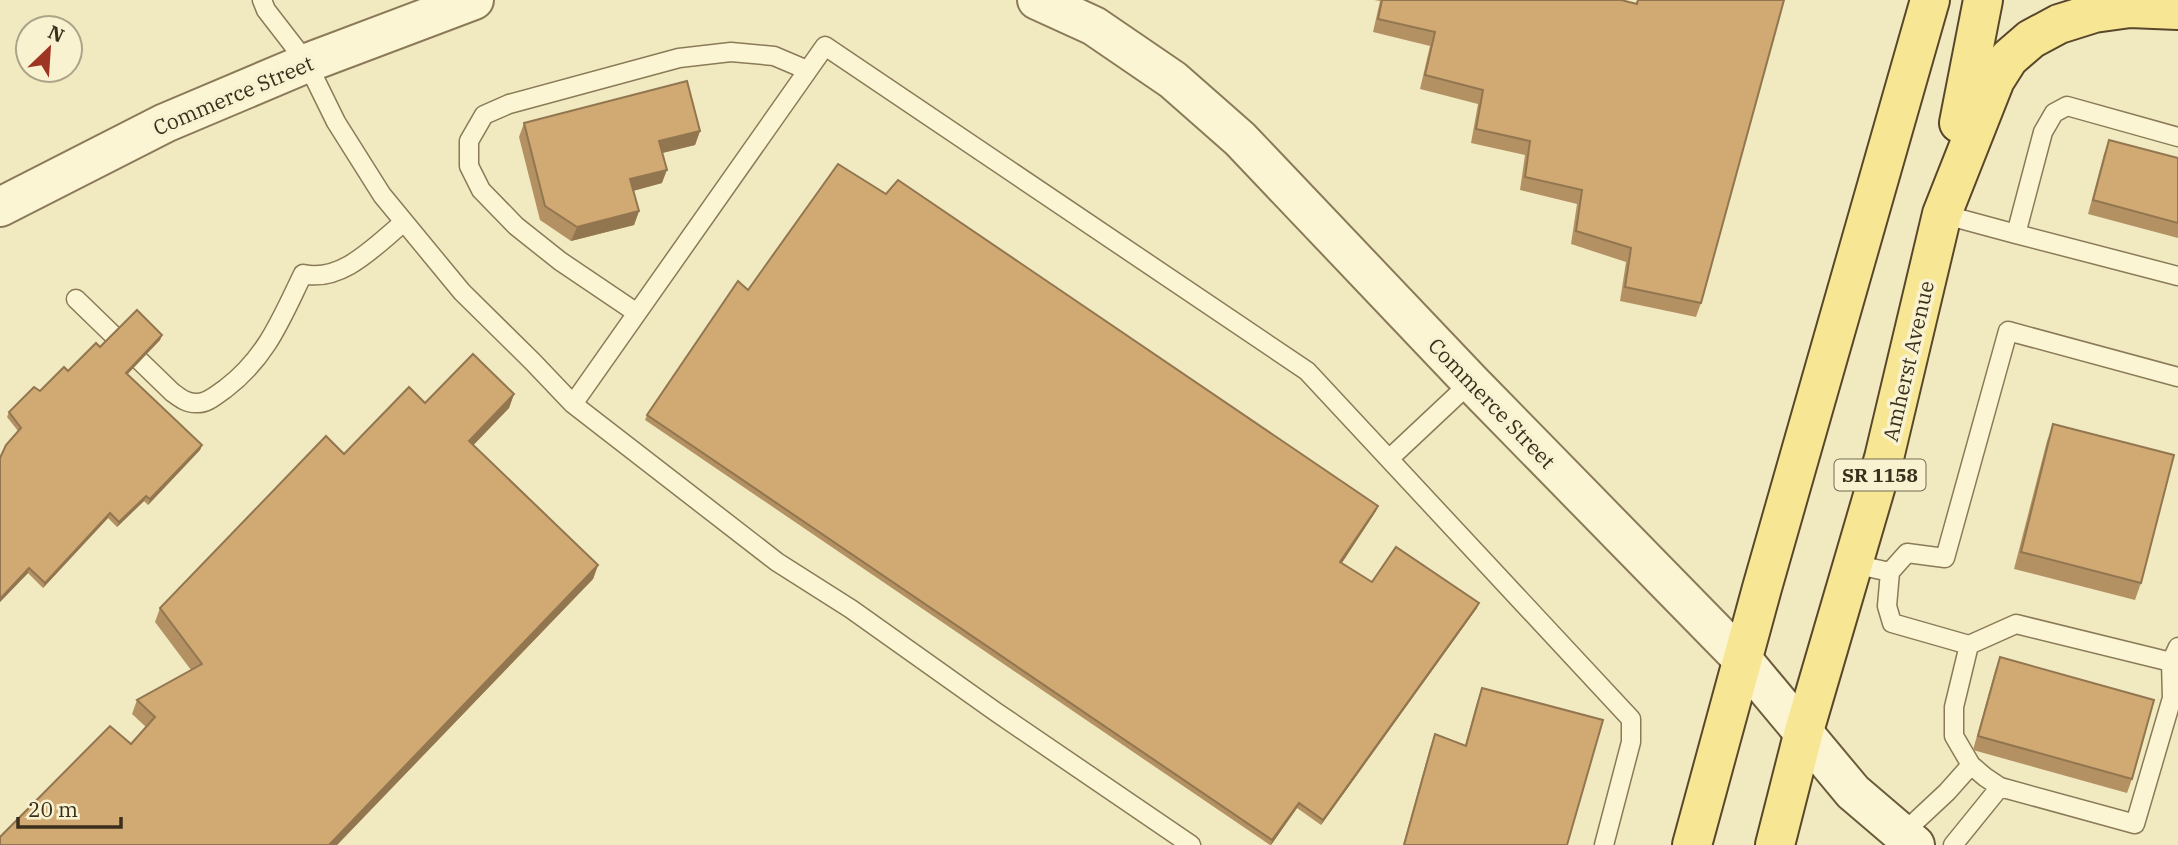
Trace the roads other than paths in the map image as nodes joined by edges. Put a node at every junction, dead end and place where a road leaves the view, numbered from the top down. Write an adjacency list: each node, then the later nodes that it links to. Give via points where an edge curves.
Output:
1 (262, 0): 8 (lane)
2 (474, 0): 8 (street, Commerce Street)
3 (1038, 0): 19 (street, Commerce Street, via 1094,26 1173,80 1240,139)
4 (1930, 0): 26 (main road)
5 (1983, 0): 12 (main road)
6 (2161, 0): 7 (main road)
7 (2178, 8): 12 (main road, Amherst Avenue / SR 1158, via 2095,13 2059,24 2009,58 1995,80)
8 (307, 62): 11 (street, Commerce Street, via 165,123); 13 (lane, via 336,122)
9 (807, 70): 17 (lane); 17 (lane, via 774,57 731,52 679,58 509,104 485,115 468,141 469,166 481,190 560,261); 21 (lane, via 825,46 836,53 1307,371)
10 (2178, 137): 14 (lane, via 2067,106 2054,113 2043,132)
11 (0, 207)
12 (1942, 214): 14 (lane); 22 (main road, Amherst Avenue / SR 1158, via 1884,458)
13 (404, 222): 16 (lane, via 353,263 331,274 303,274 255,362 200,404 184,401 172,392); 20 (lane, via 462,292)
14 (2016, 234): 15 (lane)
15 (2178, 276)
16 (76, 299)
17 (636, 313): 20 (lane)
18 (2178, 377): 23 (lane, via 2008,331 1945,558 1908,553)
19 (1471, 382): 21 (lane); 26 (street, Commerce Street)
20 (573, 404): 31 (lane, via 777,562)
21 (1390, 458): 32 (lane, via 1631,719 1631,742)
22 (1853, 564): 23 (lane); 27 (main road, Amherst Avenue / SR 1158)
23 (1890, 572): 24 (lane, via 1892,623)
24 (1969, 646): 25 (lane, via 2015,624); 28 (lane, via 1954,707 1954,736)
25 (2175, 654): 29 (lane, via 2172,698 2135,824)
26 (1742, 659): 27 (street, Commerce Street); 33 (main road)
27 (1804, 731): 30 (street, Commerce Street, via 1853,792); 34 (main road, Amherst Avenue / SR 1158)
28 (1971, 765): 29 (lane); 30 (lane)
29 (2000, 787): 35 (lane)
30 (1908, 840)
31 (1191, 845)
32 (1604, 845)
33 (1692, 845)
34 (1774, 845)
35 (1953, 845)

